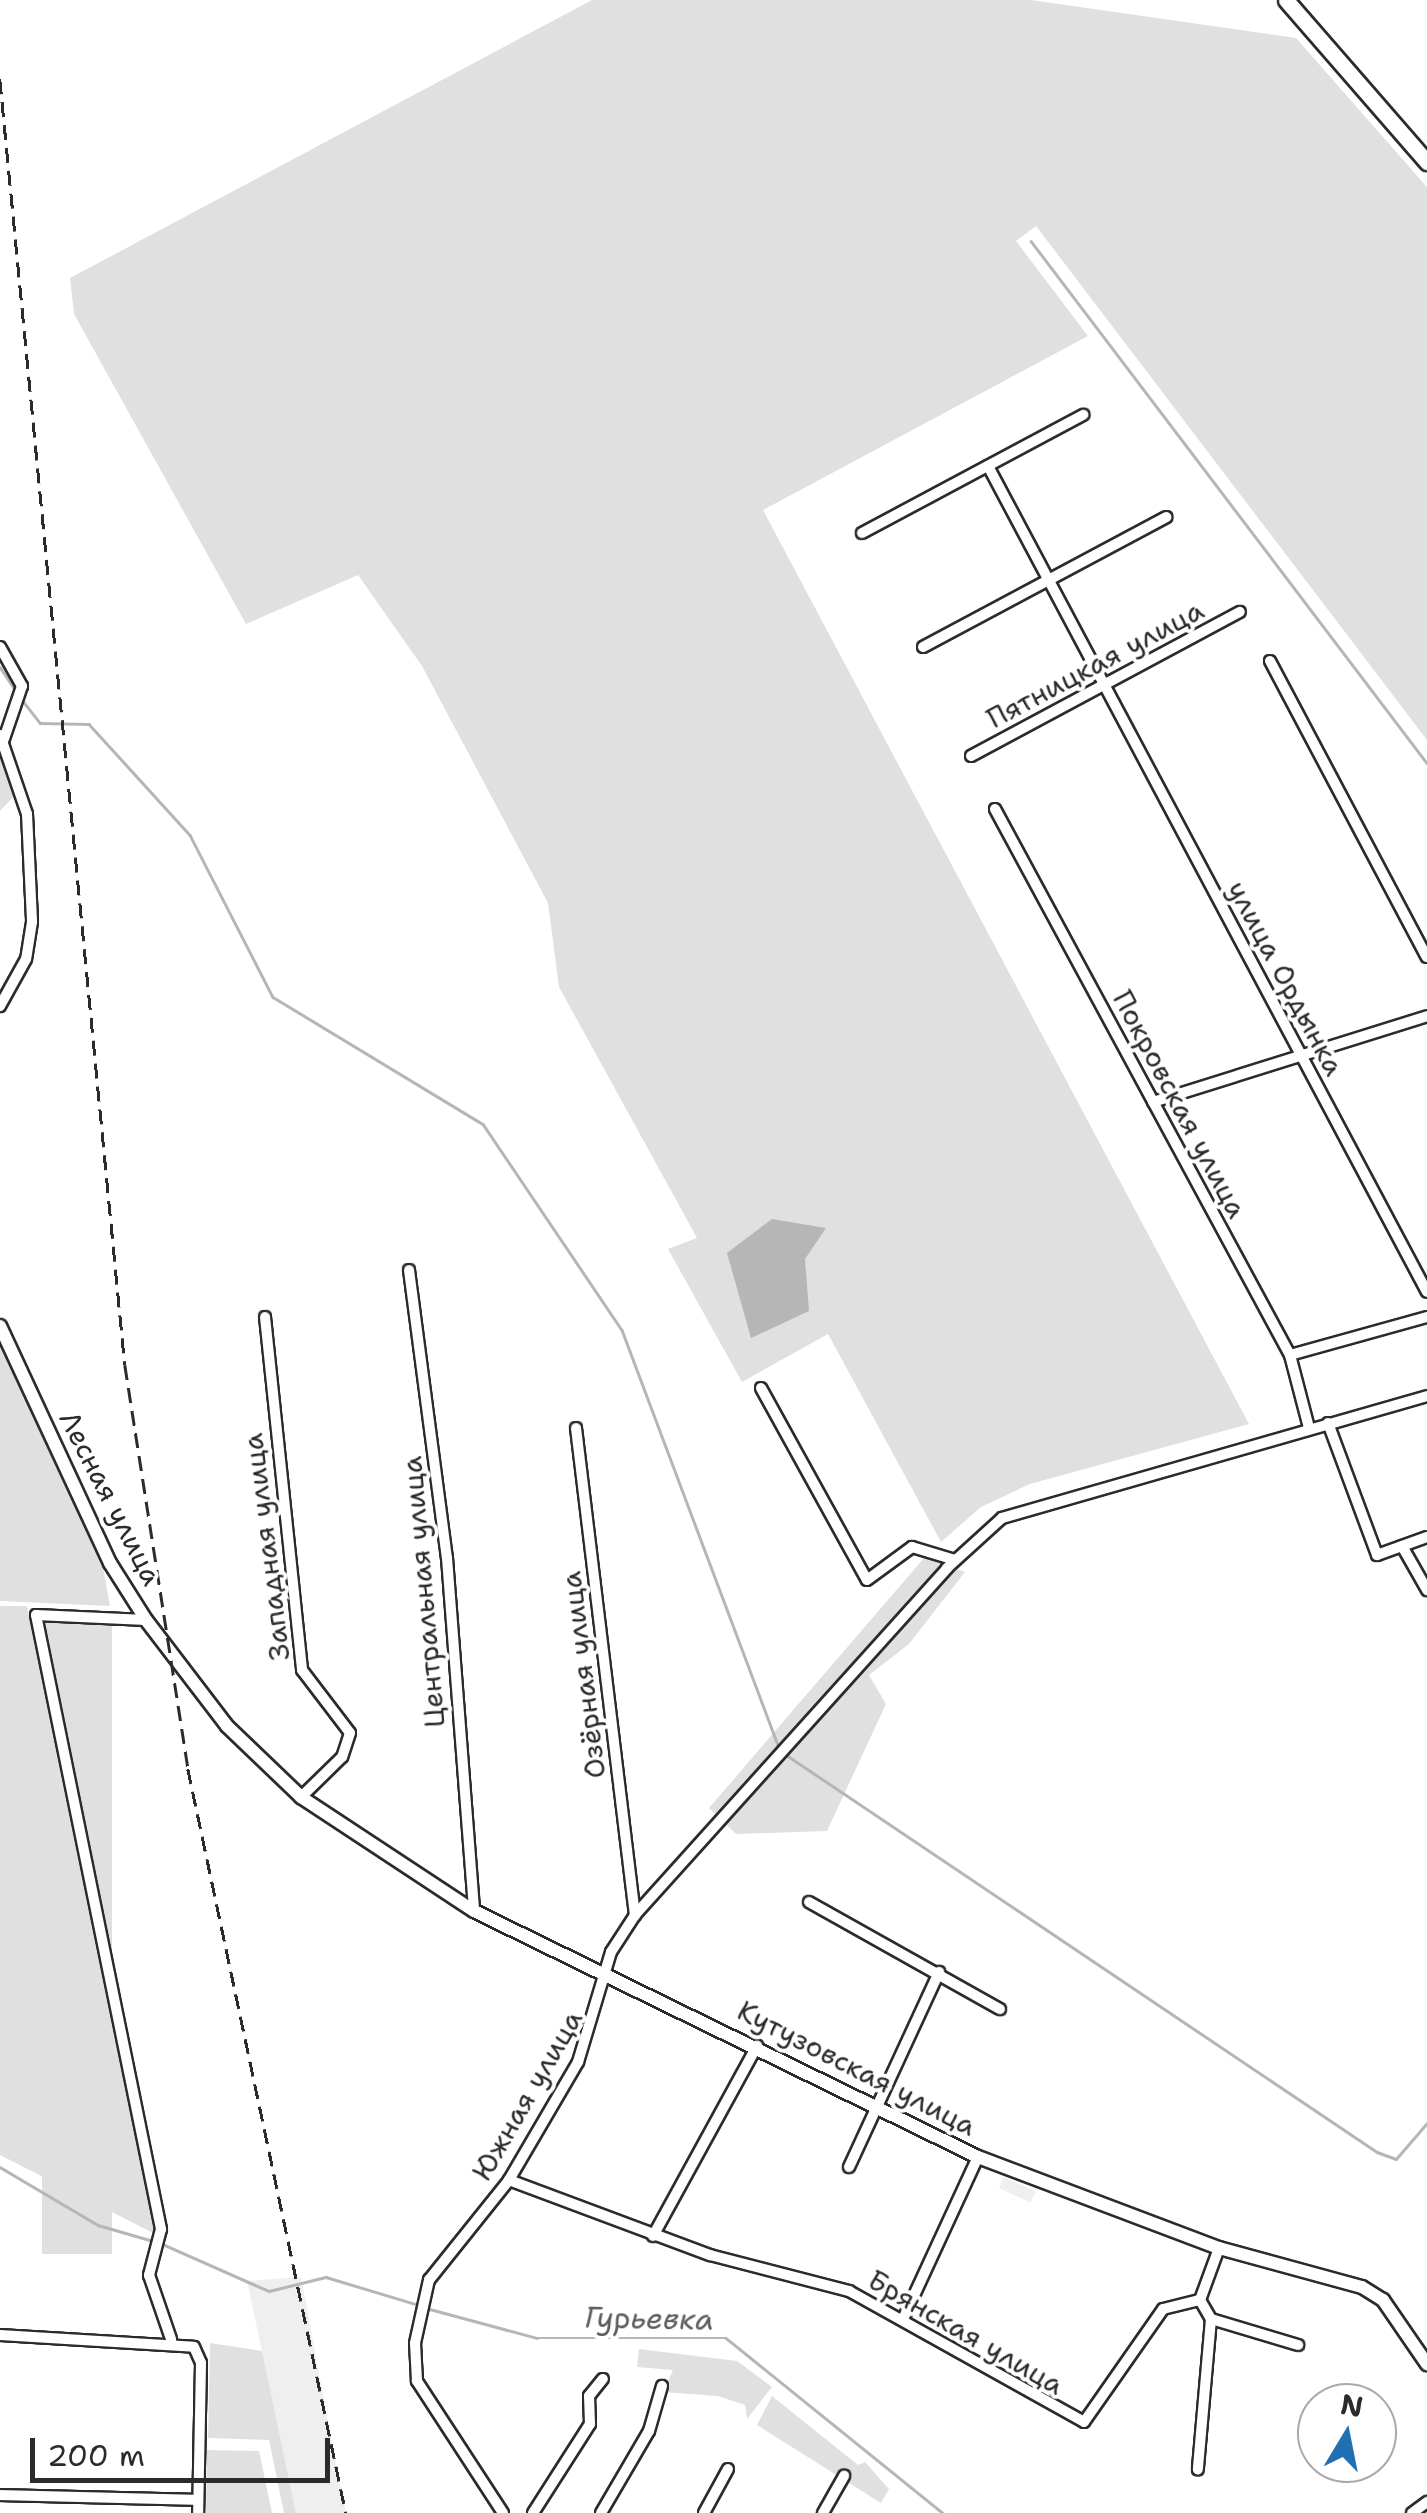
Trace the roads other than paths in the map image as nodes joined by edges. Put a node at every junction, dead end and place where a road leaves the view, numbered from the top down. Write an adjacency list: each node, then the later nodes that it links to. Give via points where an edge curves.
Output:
1 (1286, 0): 2 (main road)
2 (1427, 162)
3 (1083, 415): 4 (street)
4 (988, 466): 6 (street); 7 (street, улица Ордынка)
5 (1166, 517): 7 (street)
6 (862, 533)
7 (1050, 580): 9 (street); 12 (street, улица Ордынка)
8 (1240, 612): 12 (street, Пятницкая улица)
9 (923, 647)
10 (0, 648): 13 (street, via 20,690)
11 (1270, 661): 16 (street)
12 (1106, 685): 14 (street, Пятницкая улица); 19 (street, улица Ордынка)
13 (2, 737): 17 (street, via 27,814 32,922 26,959)
14 (970, 756)
15 (995, 809): 20 (street, Покровская улица)
16 (1427, 957)
17 (0, 1006)
18 (1427, 1016): 19 (street)
19 (1301, 1054): 20 (street); 22 (street, улица Ордынка)
20 (1153, 1102): 26 (street, Покровская улица)
21 (410, 1270): 40 (street, Центральная улица, via 447,1558)
22 (1427, 1292)
23 (265, 1317): 38 (street, Западная улица, via 302,1670 350,1733 342,1757)
24 (1427, 1317): 26 (street)
25 (0, 1326): 36 (street, Лесная улица, via 110,1563)
26 (1290, 1355): 31 (street, Покровская улица)
27 (761, 1388): 34 (street, via 867,1580 912,1547)
28 (1427, 1396): 29 (street, Южная улица)
29 (1328, 1422): 31 (street, Южная улица); 33 (street, via 1377,1555)
30 (576, 1428): 41 (street, Озёрная улица)
31 (1309, 1428): 34 (street, Южная улица, via 1032,1503)
32 (1427, 1537): 33 (street)
33 (1402, 1546): 35 (street)
34 (955, 1560): 41 (street, Южная улица)
35 (1427, 1590)
36 (146, 1620): 37 (street, Лесная улица, via 216,1714); 56 (street, via 36,1616 161,2229 149,2274)
37 (275, 1771): 38 (street, Кутузовская улица)
38 (301, 1797): 40 (street, Кутузовская улица)
39 (809, 1902): 43 (street)
40 (474, 1911): 42 (street, Кутузовская улица)
41 (635, 1916): 42 (street, Южная улица)
42 (606, 1969): 45 (street, Кутузовская улица); 49 (street, Южная улица, via 578,2062)
43 (938, 1972): 44 (street); 46 (street)
44 (1000, 2009)
45 (757, 2046): 46 (street, Кутузовская улица); 50 (street)
46 (874, 2103): 47 (street, Кутузовская улица); 48 (street)
47 (978, 2157): 51 (street, Кутузовская улица); 53 (street)
48 (849, 2167)
49 (509, 2180): 50 (street, Брянская улица); 67 (street, Южная улица, via 429,2280 417,2381)
50 (653, 2236): 53 (street, Брянская улица, via 796,2271)
51 (1219, 2248): 52 (street); 58 (street, Кутузовская улица, via 1362,2287 1383,2300)
52 (1200, 2300): 53 (street, Брянская улица, via 1163,2309 1084,2422); 54 (street)
53 (904, 2317)
54 (1211, 2319): 57 (street); 62 (street)
55 (0, 2336): 56 (street)
56 (171, 2339): 66 (street, via 194,2348 202,2363)
57 (1298, 2345)
58 (1427, 2364)
59 (604, 2379): 68 (street, via 589,2396 590,2424)
60 (662, 2386): 69 (street, via 649,2431)
61 (728, 2469): 70 (street)
62 (1198, 2470)
63 (844, 2476): 71 (street)
64 (0, 2495): 66 (street)
65 (1427, 2502): 72 (street)
66 (198, 2507)
67 (504, 2513)
68 (533, 2513)
69 (601, 2513)
70 (704, 2513)
71 (823, 2513)
72 (1412, 2513)

